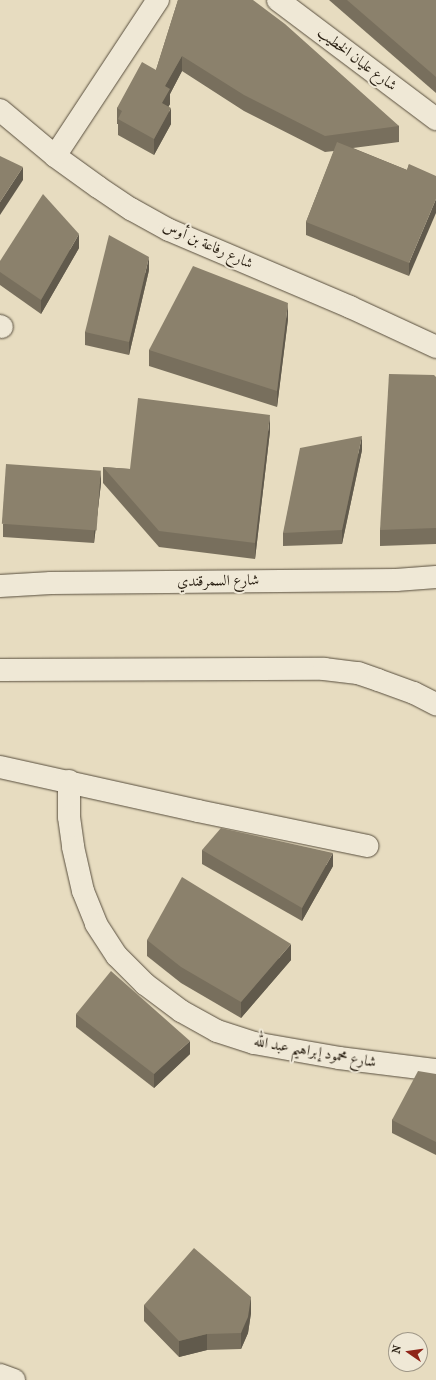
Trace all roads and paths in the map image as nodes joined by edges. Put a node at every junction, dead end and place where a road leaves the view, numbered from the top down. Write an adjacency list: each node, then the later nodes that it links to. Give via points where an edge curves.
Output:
1 (158, 0): 5 (street)
2 (278, 0): 4 (street, شارع عليان الخطيب)
3 (0, 110): 5 (street, شارع رفاعة بن أوس)
4 (436, 119)
5 (55, 156): 6 (street, شارع رفاعة بن أوس, via 131,209 169,230 350,307)
6 (436, 347)
7 (436, 577): 8 (street, شارع السمرقندي, via 396,580 51,583)
8 (0, 586)
9 (0, 670): 10 (street, via 324,668 358,673 414,693)
10 (436, 704)
11 (0, 766): 12 (street)
12 (69, 781): 13 (street, via 206,813); 14 (street, شارع محمود إبراهيم عبد الله, via 69,817 83,891 96,924 117,956 145,984 187,1015 217,1030 254,1043 339,1058)
13 (367, 846)
14 (436, 1070)
15 (0, 1375): 16 (street)
16 (14, 1380)

